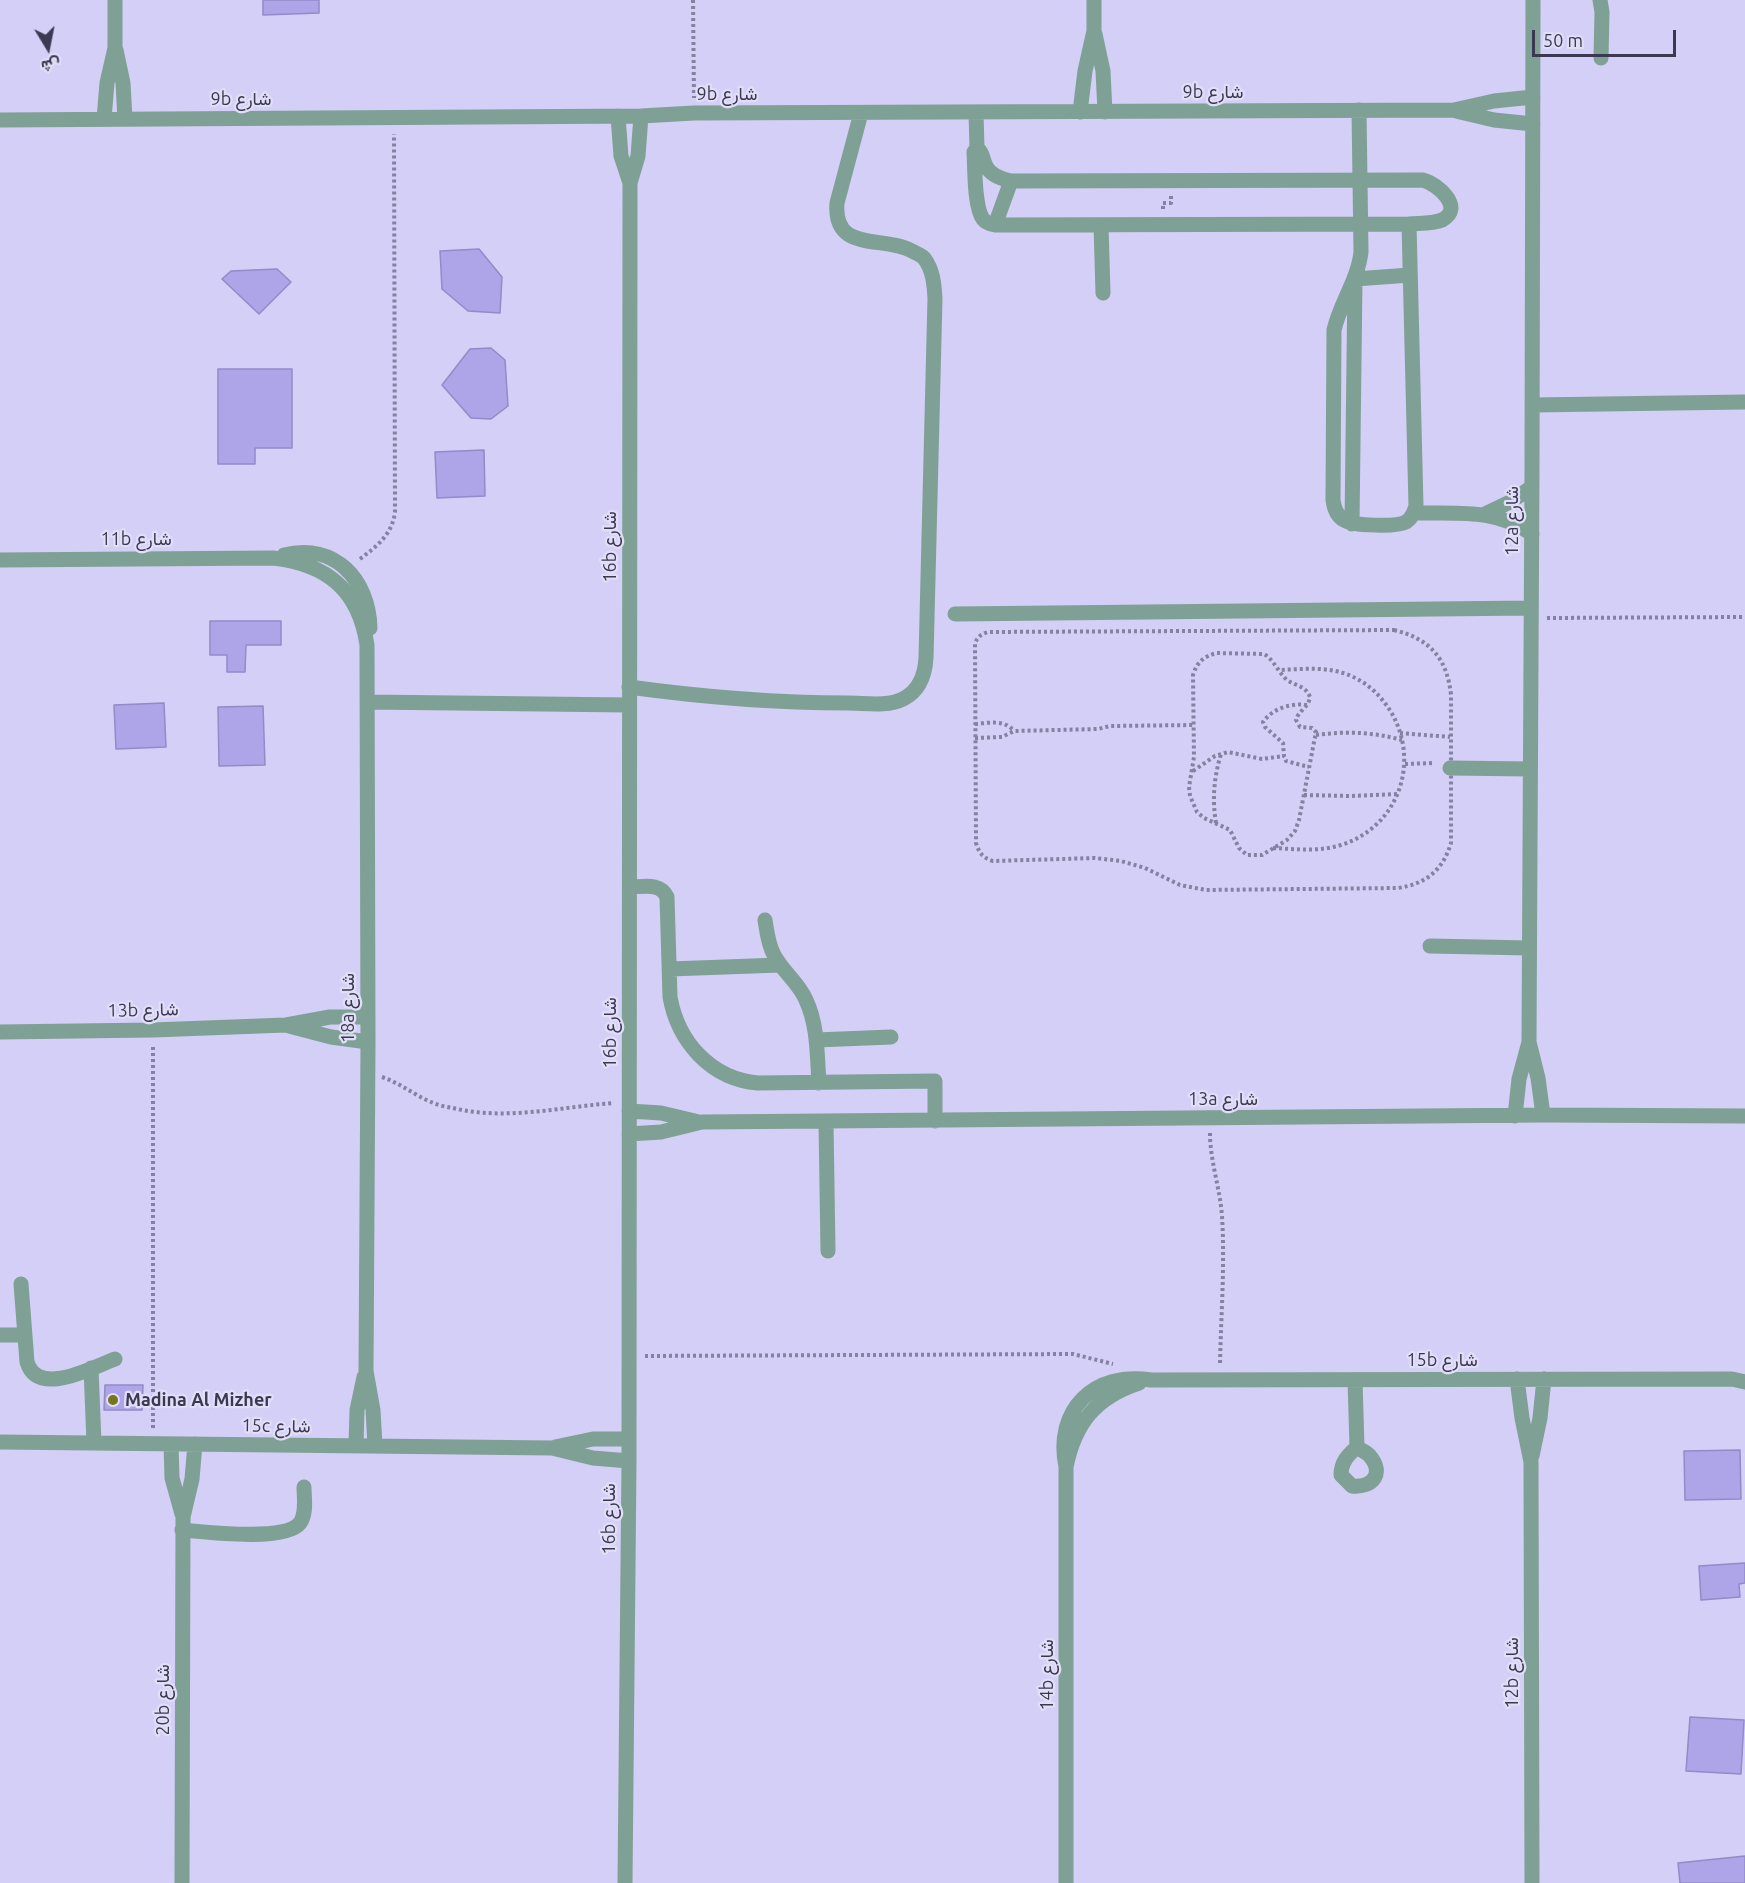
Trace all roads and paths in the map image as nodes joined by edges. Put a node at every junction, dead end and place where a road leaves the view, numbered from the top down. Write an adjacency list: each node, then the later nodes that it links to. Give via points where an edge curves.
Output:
1 (115, 0): 7 (street)
2 (693, 0): 16 (path)
3 (1094, 0): 6 (street)
4 (1533, 0): 9 (street, 12a شارع)
5 (1600, 0): 8 (street)
6 (1094, 31): 12 (street); 13 (street, via 1103,71)
7 (115, 48): 20 (street); 21 (street, via 123,83)
8 (1600, 58)
9 (1533, 97): 10 (street, 9b شارع); 23 (street, 12a شارع)
10 (1454, 110): 11 (street, 9b شارع); 23 (street, 9b شارع)
11 (1359, 111): 13 (street, 9b شارع); 25 (street)
12 (1080, 112): 13 (street, 9b شارع); 15 (street, 9b شارع)
13 (1105, 112)
14 (861, 113): 15 (street, 9b شارع); 16 (street, 9b شارع); 52 (street, via 837,203 840,225 857,239 884,242 923,256 933,275 926,658 921,682 903,699 891,703 745,700)
15 (976, 113): 24 (street)
16 (693, 114): 18 (street, 9b شارع)
17 (618, 116): 18 (street, 9b شارع); 19 (street, 9b شارع); 28 (street, 16b شارع, via 621,156)
18 (641, 116): 28 (street, 16b شارع, via 638,156)
19 (394, 117): 21 (street, 9b شارع); 45 (path, via 395,512 392,528 383,541)
20 (104, 119): 21 (street, 9b شارع); 22 (street, 9b شارع)
21 (125, 119)
22 (0, 120)
23 (1533, 124): 38 (street, 12a شارع)
24 (977, 148): 27 (street, via 993,174); 31 (street, via 974,152 978,209 986,222)
25 (1359, 179): 26 (street); 29 (street); 30 (street, via 1423,180 1435,184 1449,200 1450,210 1443,219)
26 (1171, 180): 27 (street); 33 (path, via 1171,203 1163,202)
27 (1011, 181): 31 (street)
28 (630, 183): 52 (street, 16b شارع)
29 (1360, 224): 30 (street); 33 (street); 35 (street, via 1361,252)
30 (1409, 224): 34 (street)
31 (995, 225): 32 (street)
32 (1101, 225): 33 (street); 36 (street)
33 (1163, 225)
34 (1410, 275): 35 (street); 40 (street)
35 (1355, 279): 40 (street, via 1334,330 1333,500 1338,515 1352,524 1399,525)
36 (1103, 293)
37 (1745, 402): 38 (street)
38 (1532, 405): 39 (street, 12a شارع)
39 (1532, 487): 41 (street); 42 (street, 12a شارع)
40 (1414, 513): 41 (street)
41 (1485, 514): 42 (street, via 1510,521)
42 (1532, 534): 47 (street, 12a شارع)
43 (273, 558): 44 (street, 11b شارع); 45 (street, 11b شارع, via 288,554 319,555); 46 (street, 11b شارع, via 307,565)
44 (0, 560)
45 (347, 569): 50 (street, 18a شارع, via 366,596 370,612)
46 (337, 581): 50 (street, 18a شارع, via 358,610)
47 (1531, 613): 48 (street); 49 (path); 69 (street, 12a شارع)
48 (955, 614)
49 (1745, 617)
50 (367, 645): 53 (street, 18a شارع)
51 (1279, 670): 55 (path, via 1307,690); 57 (path, via 1264,654 1217,653 1204,657 1193,675); 59 (path, via 1332,670 1361,681 1385,703)
52 (629, 687): 54 (street, 16b شارع)
53 (367, 702): 54 (street); 81 (street, 18a شارع)
54 (629, 705): 75 (street, 16b شارع)
55 (1308, 705): 60 (path, via 1297,716 1297,724 1312,728); 65 (path, via 1286,706 1263,722 1283,743)
56 (975, 724): 58 (path, via 1001,723); 61 (path, via 975,644 988,632 1394,630 1423,641 1444,664 1449,679); 62 (path)
57 (1194, 725): 58 (path); 70 (path)
58 (1014, 731): 62 (path, via 1002,737)
59 (1400, 733): 61 (path); 63 (path)
60 (1316, 735): 63 (path, via 1351,732); 68 (path)
61 (1450, 737): 67 (path)
62 (975, 738): 67 (path, via 976,843 987,859 1121,861 1180,885 1206,890 1398,888 1422,882 1441,866 1451,843)
63 (1402, 740): 66 (path)
64 (1221, 753): 65 (path, via 1262,759); 70 (path); 73 (path, via 1214,795)
65 (1284, 756): 68 (path, via 1289,762)
66 (1405, 764): 67 (path); 71 (path)
67 (1445, 765): 69 (street)
68 (1309, 767): 72 (path)
69 (1530, 769): 78 (street, 12a شارع)
70 (1193, 771): 73 (path, via 1189,787 1192,805)
71 (1397, 794): 72 (path); 74 (path, via 1377,824 1354,840 1316,850)
72 (1304, 795): 74 (path, via 1295,831)
73 (1216, 824): 74 (path, via 1230,830 1247,855 1257,856)
74 (1272, 848)
75 (630, 887): 80 (street, via 656,886 665,892); 91 (street, 16b شارع)
76 (765, 920): 79 (street, via 769,944)
77 (1430, 946): 78 (street)
78 (1529, 948): 88 (street, 12a شارع)
79 (780, 965): 80 (street); 86 (street, via 806,999)
80 (670, 969): 90 (street, via 670,997 678,1026 705,1061 726,1075 747,1082)
81 (368, 1017): 82 (street, 13b شارع, via 330,1017); 87 (street, 18a شارع)
82 (286, 1025): 83 (street, 13b شارع); 87 (street, 13b شارع)
83 (153, 1030): 84 (street, 13b شارع); 118 (path)
84 (0, 1032)
85 (891, 1037): 86 (street)
86 (816, 1040): 90 (street)
87 (368, 1042): 89 (street, 18a شارع)
88 (1528, 1042): 92 (street, 12a شارع, via 1538,1078); 93 (street, 12a شارع)
89 (367, 1074): 91 (path, via 388,1079 431,1102 480,1113); 108 (street, 18a شارع)
90 (819, 1083): 96 (street, via 934,1081)
91 (629, 1106): 97 (street, 13a شارع); 99 (street, 16b شارع)
92 (1542, 1115): 93 (street, 13a شارع); 94 (street, 13a شارع)
93 (1515, 1116): 95 (street, 13a شارع)
94 (1745, 1116)
95 (1210, 1119): 96 (street, 13a شارع); 112 (path, via 1222,1233)
96 (935, 1121): 98 (street, 13a شارع)
97 (702, 1122): 98 (street, 13a شارع); 99 (street, 13a شارع, via 661,1132)
98 (826, 1122): 100 (street)
99 (629, 1134): 104 (street, 16b شارع)
100 (828, 1251)
101 (21, 1284): 103 (street)
102 (0, 1335): 103 (street)
103 (25, 1335): 107 (street, via 29,1367 40,1377 62,1378)
104 (629, 1356): 106 (path, via 1073,1354); 115 (street, 16b شارع)
105 (115, 1359): 107 (street)
106 (1119, 1366)
107 (91, 1368): 117 (street)
108 (366, 1371): 121 (street, 18a شارع, via 357,1410); 122 (street, 18a شارع)
109 (1517, 1379): 110 (street, 15b شارع); 113 (street, 15b شارع); 126 (street, 12b شارع)
110 (1544, 1379): 111 (street, 15b شارع); 126 (street, 12b شارع)
111 (1741, 1379)
112 (1220, 1380): 113 (street, 15b شارع); 114 (street, 15b شارع, via 1151,1380)
113 (1355, 1380): 123 (street)
114 (1088, 1404): 131 (street, 14b شارع, via 1073,1411 1063,1438)
115 (629, 1439): 124 (street, 15c شارع, via 593,1439); 125 (street, 16b شارع)
116 (0, 1442): 117 (street, 15c شارع)
117 (94, 1443): 118 (street, 15c شارع)
118 (153, 1444): 119 (street, 15c شارع)
119 (171, 1444): 120 (street, 15c شارع); 128 (street, 20b شارع, via 172,1478)
120 (195, 1444): 121 (street, 15c شارع); 128 (street, 20b شارع)
121 (356, 1446): 122 (street, 15c شارع)
122 (375, 1446): 124 (street, 15c شارع)
123 (1357, 1447)
124 (552, 1448): 125 (street, 15c شارع, via 593,1458)
125 (629, 1461): 130 (street, 16b شارع)
126 (1531, 1462): 132 (street, 12b شارع)
127 (304, 1487): 128 (street, via 304,1514 291,1531 248,1535)
128 (183, 1524): 129 (street, 20b شارع)
129 (182, 1883)
130 (625, 1883)
131 (1066, 1883)
132 (1532, 1883)

